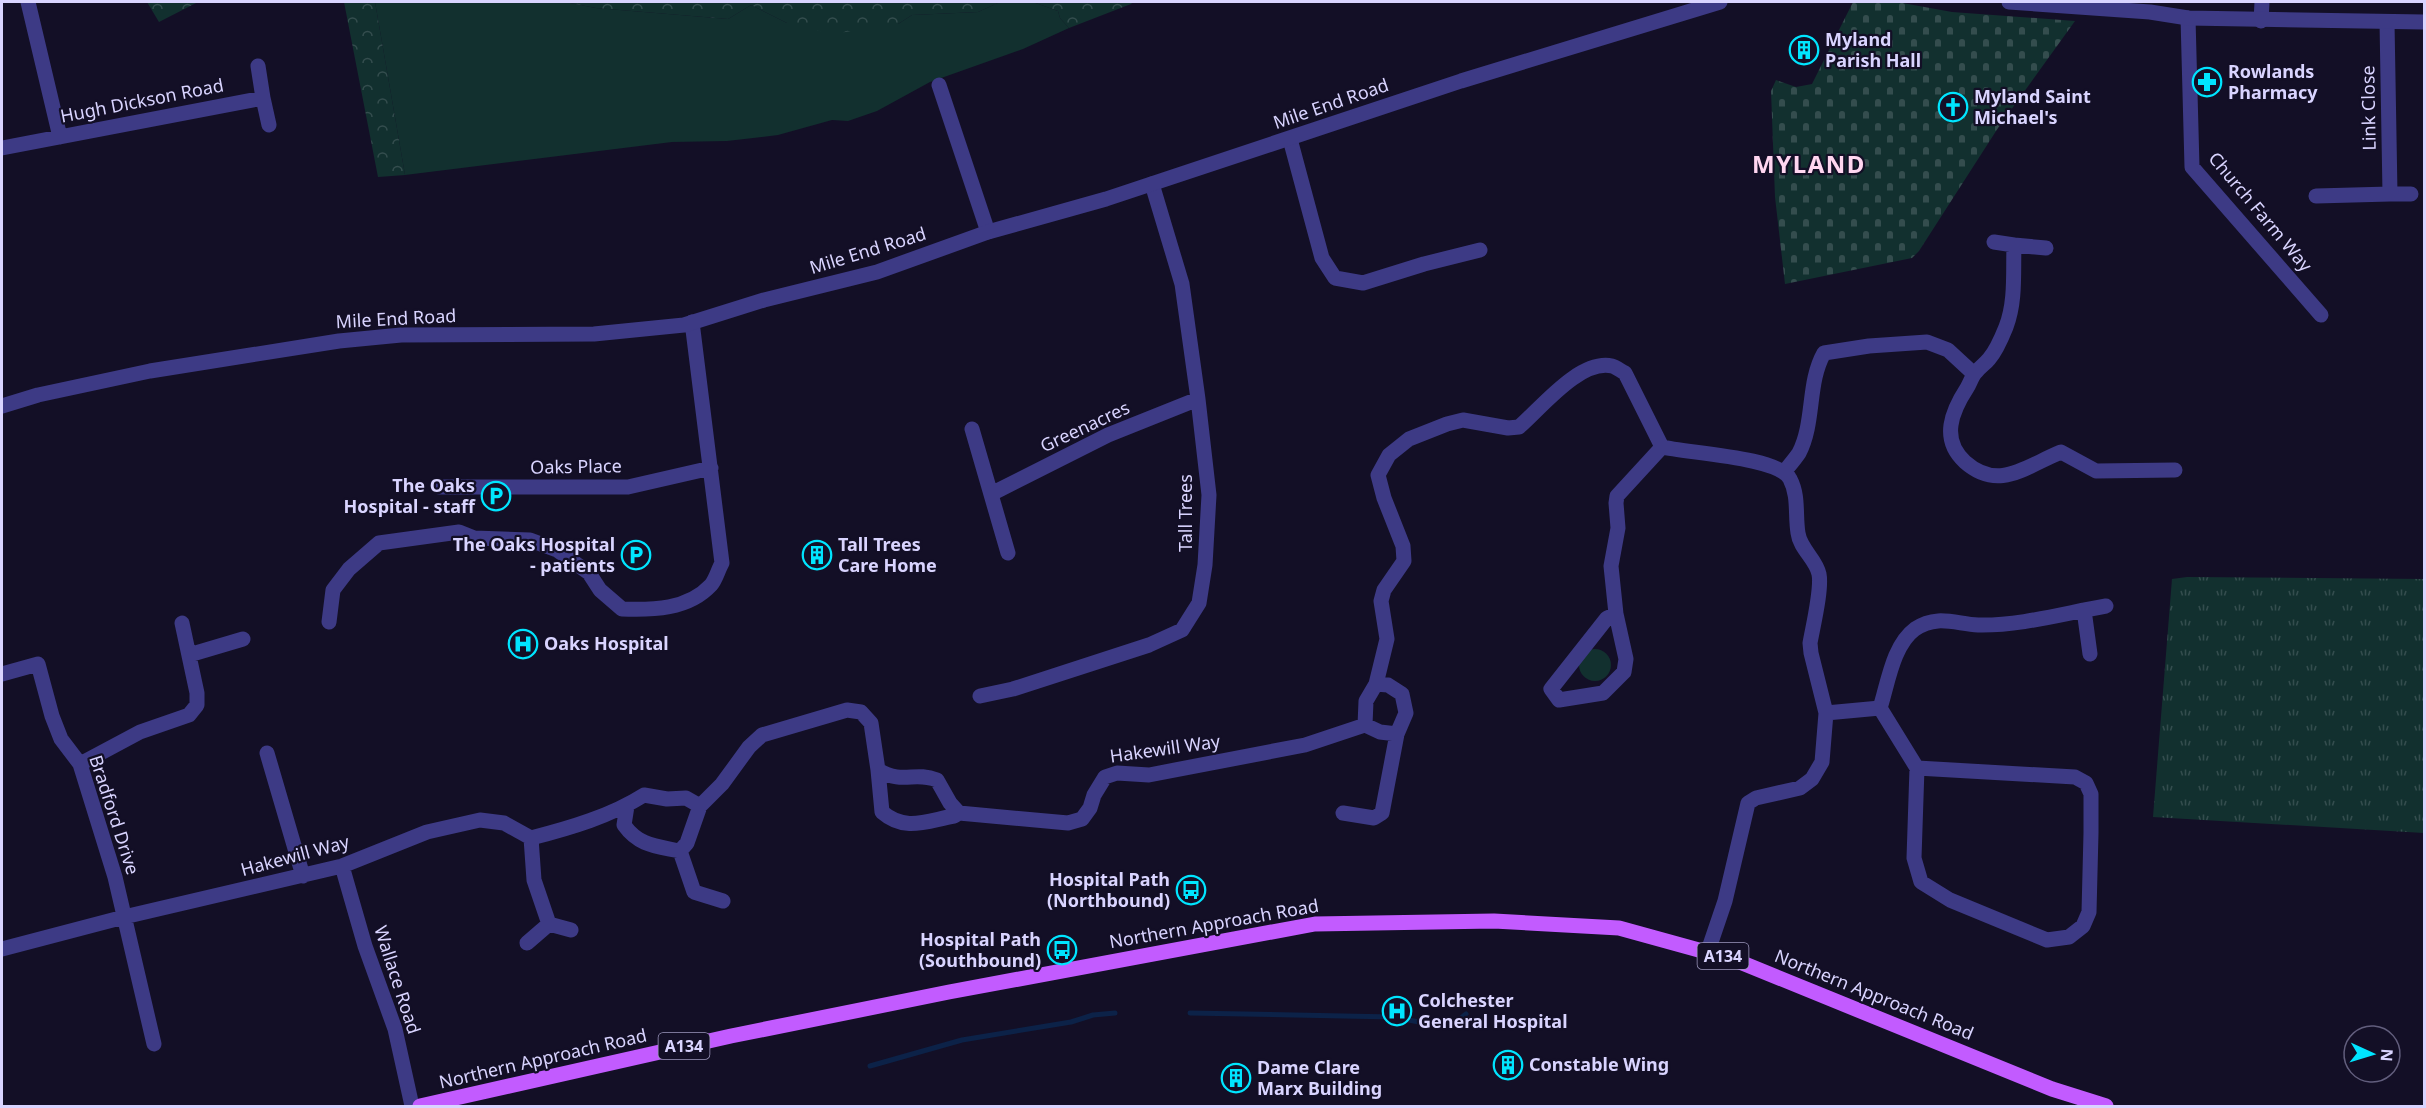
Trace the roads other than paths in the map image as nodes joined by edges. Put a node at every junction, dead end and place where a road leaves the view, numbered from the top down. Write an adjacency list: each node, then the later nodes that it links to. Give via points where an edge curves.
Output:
1 (28, 2): 14 (street)
2 (1720, 2): 15 (street, Mile End Road, via 1461,81)
3 (2015, 2): 5 (street)
4 (2262, 2): 7 (street)
5 (2151, 7): 6 (street)
6 (2188, 18): 7 (street); 26 (street, Church Farm Way, via 2192,167)
7 (2261, 21): 8 (street)
8 (2387, 22): 9 (street); 18 (street, Link Close)
9 (2424, 22)
10 (258, 66): 12 (street)
11 (939, 85): 21 (street)
12 (263, 98): 13 (street); 14 (street, Hugh Dickson Road)
13 (269, 125)
14 (60, 137): 16 (street, Hugh Dickson Road)
15 (1290, 139): 17 (street, Mile End Road); 25 (street, via 1322,258 1335,278 1363,284)
16 (2, 148)
17 (1152, 184): 21 (street, Mile End Road); 29 (street, Tall Trees, via 1182,284)
18 (2390, 194): 19 (street); 20 (street)
19 (2411, 194)
20 (2316, 196)
21 (988, 232): 27 (street, Mile End Road, via 877,272)
22 (1994, 242): 23 (street)
23 (2014, 245): 24 (street); 28 (street, via 2013,304 2006,327 1990,358)
24 (2046, 248)
25 (1480, 250)
26 (2321, 315)
27 (692, 322): 30 (street, Mile End Road, via 614,333 401,335 339,341 150,371); 33 (street)
28 (1974, 374): 34 (street, via 1958,400 1951,420 1951,436 1959,456 1975,470 1997,477 2018,473 2061,452 2096,471); 35 (street, via 1948,350 1927,342 1824,353 1818,364 1799,452)
29 (1198, 399): 37 (street, Greenacres, via 1108,435); 49 (street, Tall Trees, via 1209,495 1205,565 1199,603 1182,630 1149,645)
30 (2, 406)
31 (972, 429): 37 (street)
32 (1662, 447): 35 (street, via 1752,460); 41 (street, via 1617,496 1618,528 1611,566); 48 (street, via 1624,373 1613,366 1598,366 1576,375 1519,427 1463,420 1409,440 1389,455 1378,475 1403,546 1404,561 1384,590 1387,639)
33 (711, 468): 36 (street, Oaks Place, via 628,487); 42 (street, via 722,563 712,583 680,604 657,610 622,609 600,590 589,573 557,550 530,540 474,538 459,532 379,543 349,569 333,590)
34 (2175, 470)
35 (1784, 472): 51 (street, via 1798,506 1798,535 1819,575 1810,643)
36 (439, 487)
37 (991, 494): 38 (street)
38 (1008, 553)
39 (2106, 606): 40 (street)
40 (2084, 610): 45 (street); 50 (street, via 2002,624 1935,621 1915,629 1901,645)
41 (1616, 614): 41 (street, via 1607,618 1551,689 1559,700 1603,693 1624,672 1626,659)
42 (329, 622)
43 (182, 623): 46 (street)
44 (243, 639): 46 (street)
45 (2090, 654)
46 (189, 655): 55 (street, via 197,693 197,705 189,716 140,732)
47 (2, 674): 55 (street, Bradford Drive, via 38,664 61,739)
48 (1376, 684): 52 (street, via 1366,701); 53 (street, via 1388,685 1402,694 1406,713)
49 (980, 696)
50 (1880, 708): 51 (street); 56 (street)
51 (1826, 713): 72 (street, via 1822,762 1812,779 1800,788 1748,803 1725,902)
52 (1365, 725): 53 (street); 60 (street, Hakewill Way, via 1305,745 1149,775 1117,773 1105,777 1082,819 1068,824)
53 (1397, 734): 61 (street, via 1382,813 1374,818)
54 (267, 753): 65 (street)
55 (80, 764): 67 (street, Bradford Drive)
56 (1917, 768): 56 (street, via 1914,858 1921,882 1950,900 2047,940 2069,938 2084,927 2089,912 2091,833 2091,795 2086,783 2075,777)
57 (878, 770): 59 (street, Hakewill Way, via 871,723 861,712 847,710 762,735); 60 (street, via 900,779 918,776 938,780); 60 (street, Hakewill Way, via 882,812 891,820 913,824)
58 (627, 806): 59 (street, via 644,795 686,798); 62 (street); 63 (street, via 624,825 632,836 642,843)
59 (700, 806): 63 (street, Hakewill Way, via 687,843)
60 (959, 813)
61 (1343, 813)
62 (531, 838): 64 (street, Hakewill Way, via 504,824 480,820 427,832); 68 (street, via 534,880)
63 (680, 851): 66 (street, via 694,892)
64 (342, 866): 65 (street, Hakewill Way); 74 (street, Wallace Road, via 394,1029)
65 (303, 876): 67 (street, Hakewill Way)
66 (723, 901)
67 (124, 917): 71 (street, Hakewill Way); 73 (street, Bradford Drive)
68 (549, 924): 69 (street); 70 (street)
69 (571, 930)
70 (527, 943)
71 (2, 949)
72 (1708, 951): 75 (main road, Northern Approach Road / A134, via 1619,928 1494,921 1315,924 731,1036); 76 (main road, Northern Approach Road / A134)
73 (153, 1044)
74 (412, 1107)
75 (420, 1107)
76 (2106, 1107)

